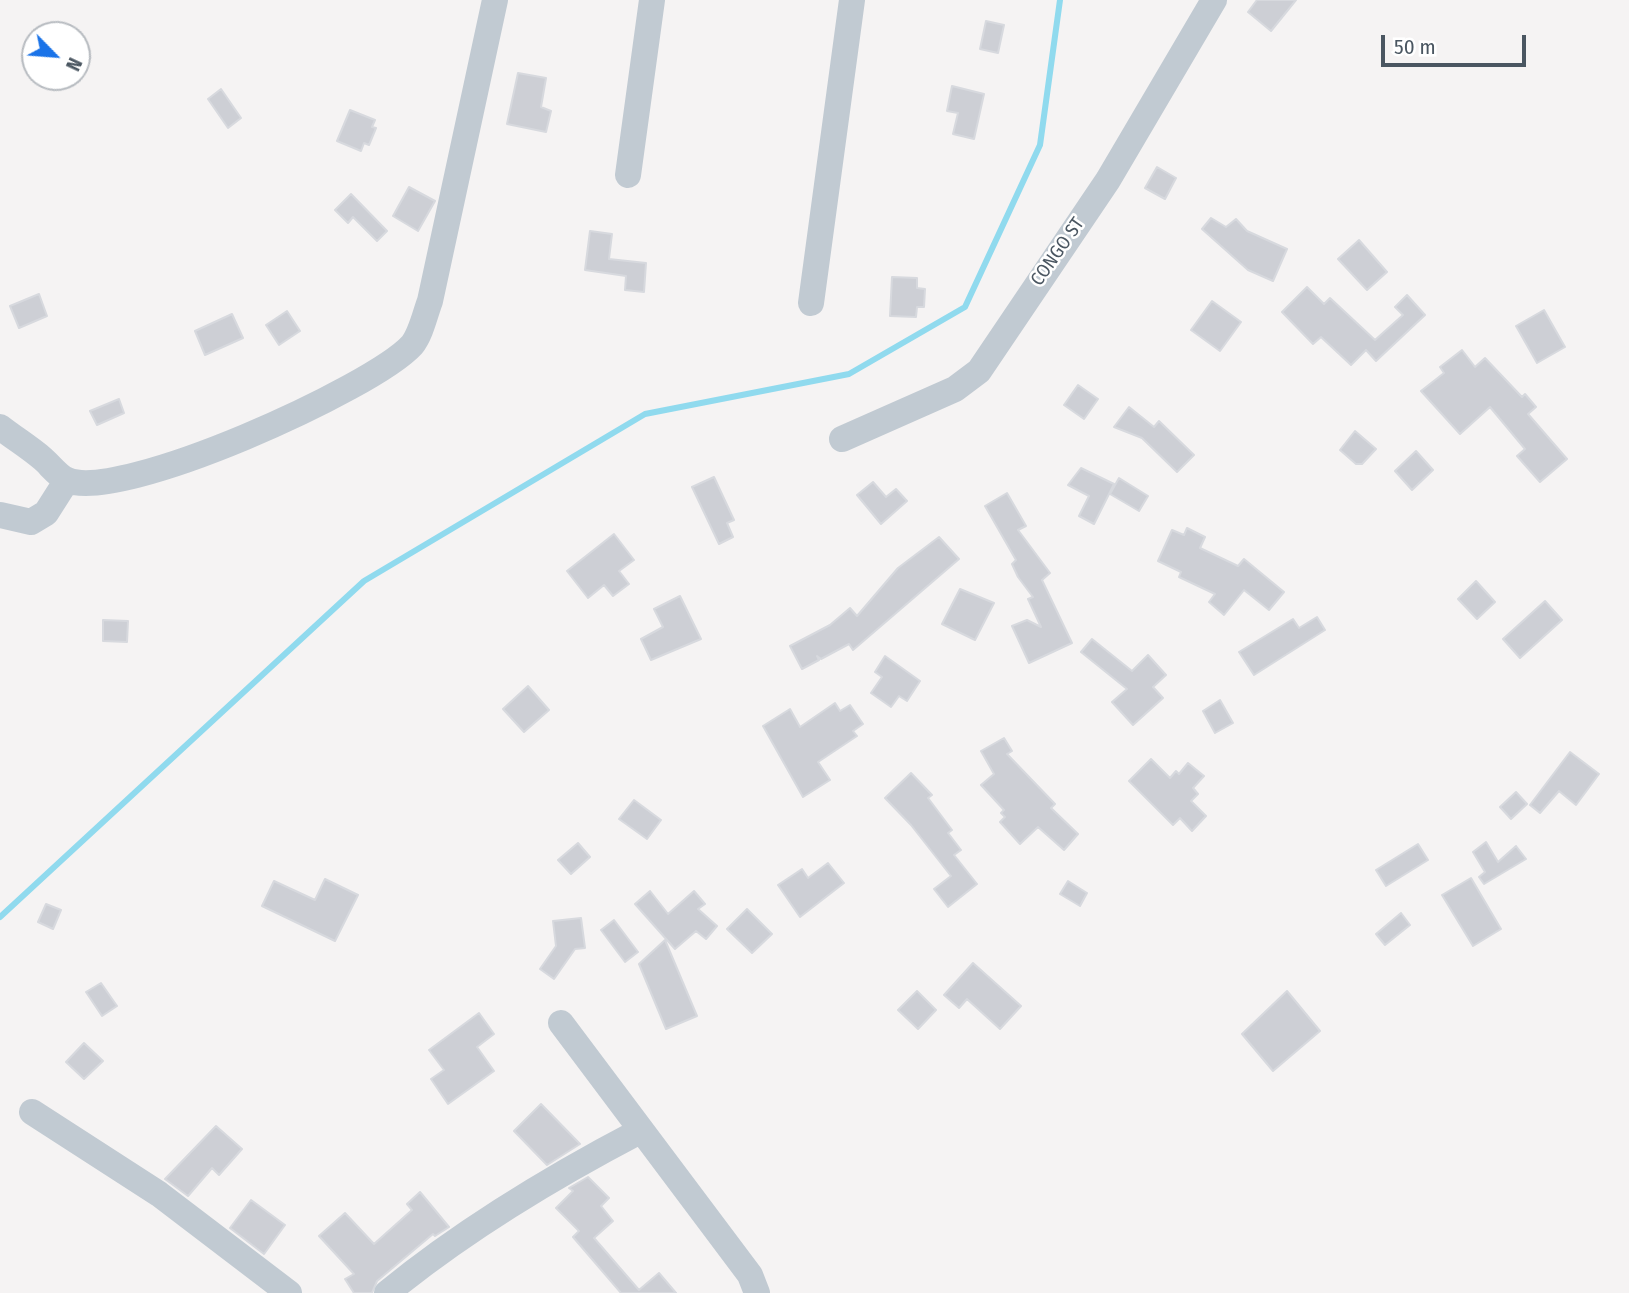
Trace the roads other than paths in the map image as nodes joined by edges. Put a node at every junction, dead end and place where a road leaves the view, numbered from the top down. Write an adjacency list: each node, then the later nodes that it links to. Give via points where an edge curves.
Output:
1 (495, 0): 9 (street, via 430,301 414,343 343,391 265,429 181,462 133,475)
2 (653, 0): 5 (street)
3 (852, 0): 6 (street)
4 (1214, 0): 8 (street, CONGO ST, via 1108,180 979,370 955,389)
5 (628, 175)
6 (811, 303)
7 (0, 427): 9 (street)
8 (842, 439)
9 (67, 480): 10 (street, via 46,513 30,522)
10 (0, 515)
11 (561, 1023): 13 (street)
12 (32, 1112): 14 (street, via 159,1194)
13 (640, 1130): 15 (street, via 560,1172 426,1261); 16 (street, via 750,1275)
14 (289, 1293)
15 (387, 1293)
16 (757, 1293)

